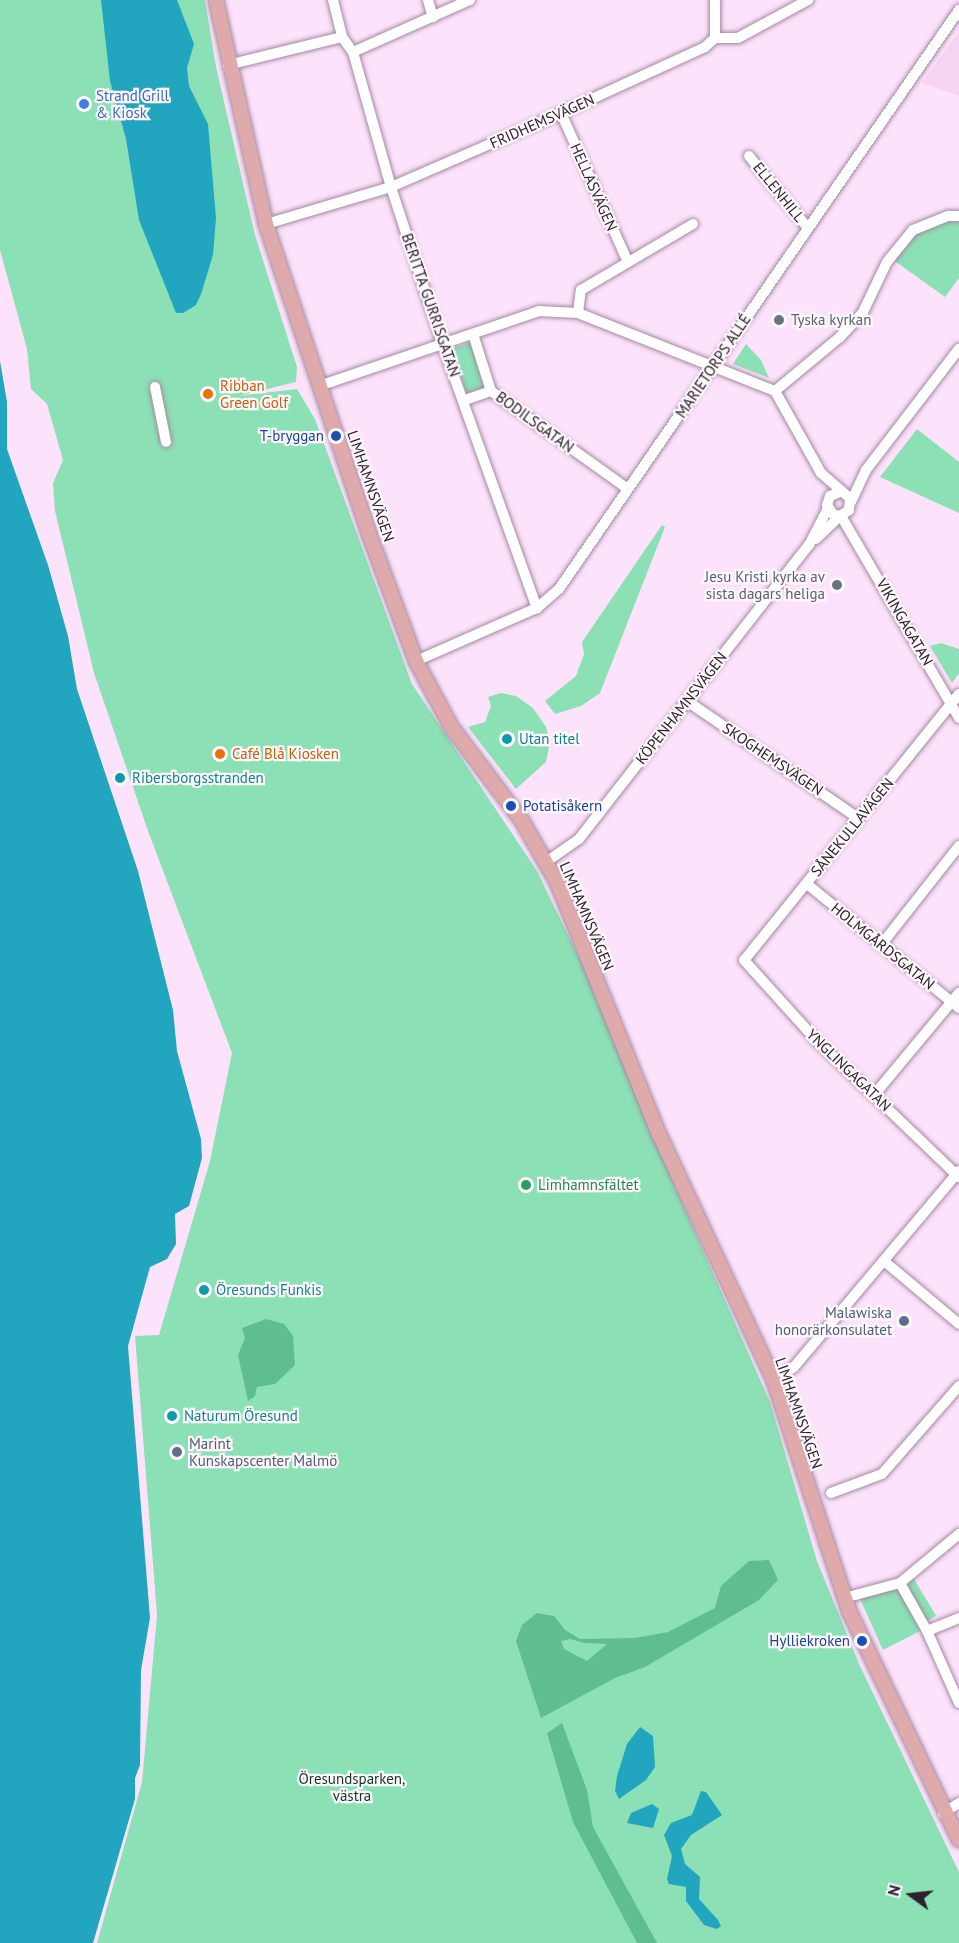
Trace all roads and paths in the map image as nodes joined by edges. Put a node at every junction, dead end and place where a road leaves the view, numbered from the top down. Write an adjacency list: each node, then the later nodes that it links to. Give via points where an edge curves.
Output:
1 (216, 0): 12 (main road, LIMHAMNSVÄGEN)
2 (333, 0): 9 (street, BERITTA GURRISGATAN)
3 (428, 0): 8 (street)
4 (470, 0): 8 (street)
5 (715, 0): 10 (street)
6 (808, 0): 10 (street, FRIDHEMSVÄGEN, via 738,38)
7 (959, 10): 19 (street, MARIETORPS ALLÉ)
8 (433, 17): 11 (street)
9 (342, 37): 11 (street, BERITTA GURRISGATAN); 12 (street)
10 (715, 38): 13 (street, FRIDHEMSVÄGEN, via 705,47)
11 (353, 52): 15 (street, BERITTA GURRISGATAN)
12 (228, 65): 17 (main road, LIMHAMNSVÄGEN)
13 (561, 113): 15 (street, FRIDHEMSVÄGEN); 20 (street, HELLASVÄGEN)
14 (749, 156): 19 (street, ELLENHILL)
15 (391, 187): 17 (street, FRIDHEMSVÄGEN); 23 (street, BERITTA GURRISGATAN)
16 (959, 216): 29 (street, via 948,216 913,230 887,262 863,312 840,337)
17 (266, 224): 26 (main road, LIMHAMNSVÄGEN)
18 (693, 224): 20 (street)
19 (808, 228): 25 (street, MARIETORPS ALLÉ)
20 (628, 262): 21 (street, via 580,290)
21 (578, 313): 22 (street, via 540,311); 25 (street)
22 (473, 334): 23 (street); 28 (street, BODILSGATAN)
23 (442, 343): 26 (street); 30 (street, BERITTA GURRISGATAN)
24 (959, 349): 32 (street, KÖPENHAMNSVÄGEN)
25 (713, 368): 29 (street); 34 (street, MARIETORPS ALLÉ)
26 (319, 386): 40 (main road, LIMHAMNSVÄGEN)
27 (155, 387): 31 (street)
28 (491, 391): 30 (street); 34 (street, BODILSGATAN)
29 (775, 391): 33 (street)
30 (465, 400): 39 (street, BERITTA GURRISGATAN)
31 (166, 442)
32 (866, 470): 35 (street, KÖPENHAMNSVÄGEN); 37 (street, KÖPENHAMNSVÄGEN)
33 (821, 473): 35 (street); 36 (street)
34 (628, 489): 39 (street, MARIETORPS ALLÉ, via 559,589)
35 (841, 492): 36 (street, KÖPENHAMNSVÄGEN); 37 (street)
36 (828, 503): 37 (street); 38 (street, KÖPENHAMNSVÄGEN)
37 (845, 511): 38 (street, KÖPENHAMNSVÄGEN); 43 (street, VIKINGAGATAN, via 849,526)
38 (809, 545): 42 (street, KÖPENHAMNSVÄGEN)
39 (537, 608): 40 (street, MARIETORPS ALLÉ)
40 (417, 661): 47 (main road, LIMHAMNSVÄGEN, via 452,728 522,821)
41 (959, 694): 43 (street, SÅNEKULLAVÄGEN)
42 (687, 700): 45 (street, SKOGHEMSVÄGEN); 47 (street, KÖPENHAMNSVÄGEN, via 579,839)
43 (952, 704): 44 (street, VIKINGAGATAN); 45 (street, SÅNEKULLAVÄGEN)
44 (959, 718)
45 (858, 818): 48 (street, SÅNEKULLAVÄGEN)
46 (959, 846): 49 (street)
47 (546, 862): 56 (main road, LIMHAMNSVÄGEN, via 659,1134)
48 (807, 884): 49 (street, HOLMGÅRDSGATAN); 50 (street, SÅNEKULLAVÄGEN)
49 (881, 945): 51 (street, HOLMGÅRDSGATAN)
50 (744, 960): 52 (street, YNGLINGAGATAN)
51 (957, 1001): 52 (street)
52 (874, 1095): 53 (street, YNGLINGAGATAN)
53 (958, 1174): 54 (street)
54 (884, 1261): 55 (street); 56 (street, via 794,1367)
55 (959, 1324)
56 (774, 1381): 61 (main road, LIMHAMNSVÄGEN)
57 (959, 1386): 58 (street, via 882,1474 842,1483)
58 (831, 1493)
59 (959, 1534): 60 (street)
60 (900, 1583): 61 (street); 63 (street)
61 (844, 1598): 66 (main road, LIMHAMNSVÄGEN)
62 (959, 1618): 63 (street)
63 (927, 1631): 64 (street)
64 (959, 1703)
65 (959, 1803): 66 (street)
66 (943, 1813): 67 (main road, LIMHAMNSVÄGEN)
67 (959, 1840)

